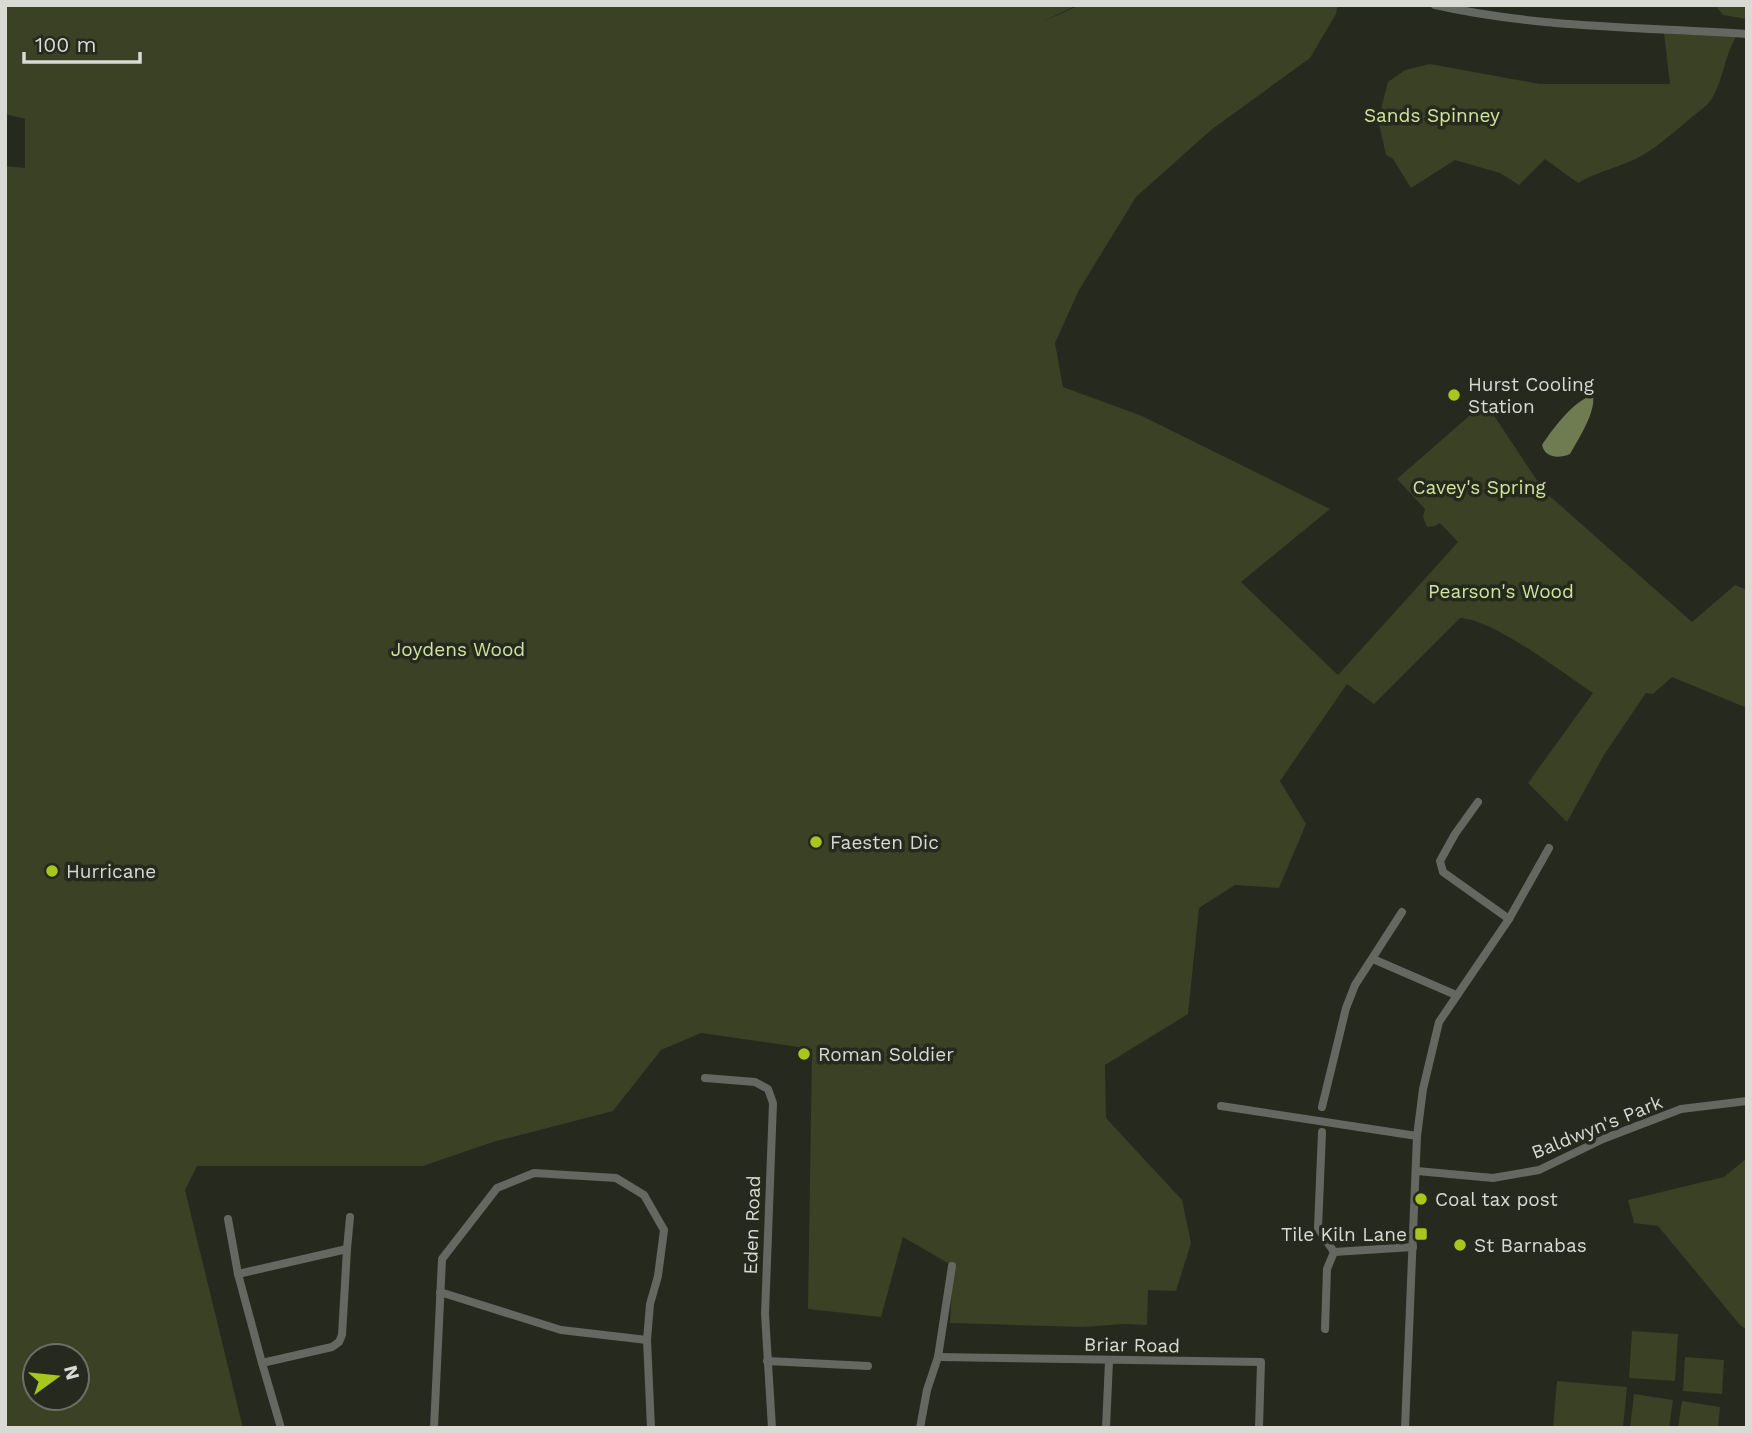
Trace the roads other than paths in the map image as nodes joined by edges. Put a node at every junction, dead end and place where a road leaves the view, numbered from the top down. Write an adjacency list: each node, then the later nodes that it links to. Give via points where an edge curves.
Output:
1 (1435, 5): 2 (street, via 1479,15 1565,23)
2 (1747, 34)
3 (1478, 802): 6 (street, via 1440,861 1443,872)
4 (1549, 848): 6 (street)
5 (1402, 912): 7 (street)
6 (1509, 919): 8 (street)
7 (1373, 959): 8 (street); 12 (street, via 1346,1008)
8 (1457, 995): 14 (street, via 1439,1022)
9 (705, 1078): 27 (street, Eden Road, via 755,1082 768,1089 773,1102)
10 (1747, 1101): 15 (street, Baldwyn's Park, via 1681,1110 1603,1139 1539,1170 1493,1178)
11 (1222, 1106): 14 (street)
12 (1322, 1107)
13 (1322, 1132): 20 (street, via 1318,1228)
14 (1417, 1136): 15 (street)
15 (1417, 1171): 18 (street)
16 (350, 1217): 19 (street)
17 (228, 1219): 22 (street)
18 (1413, 1247): 20 (street); 31 (street)
19 (347, 1250): 22 (street); 29 (street, via 339,1342)
20 (1334, 1252): 24 (street, via 1328,1269)
21 (952, 1266): 26 (street)
22 (239, 1274): 29 (street)
23 (440, 1292): 25 (street, via 561,1330); 25 (street, via 442,1259 497,1188 534,1173 616,1178 644,1195 664,1230); 33 (street)
24 (1325, 1329)
25 (648, 1340): 34 (street)
26 (938, 1357): 28 (street, Briar Road); 36 (street)
27 (767, 1361): 30 (street); 35 (street, Eden Road)
28 (1109, 1361): 37 (street); 38 (street, Briar Road, via 1261,1362)
29 (262, 1363): 32 (street)
30 (868, 1366)
31 (1402, 1427)
32 (281, 1428)
33 (434, 1428)
34 (651, 1428)
35 (772, 1428)
36 (920, 1428)
37 (1106, 1428)
38 (1259, 1428)

